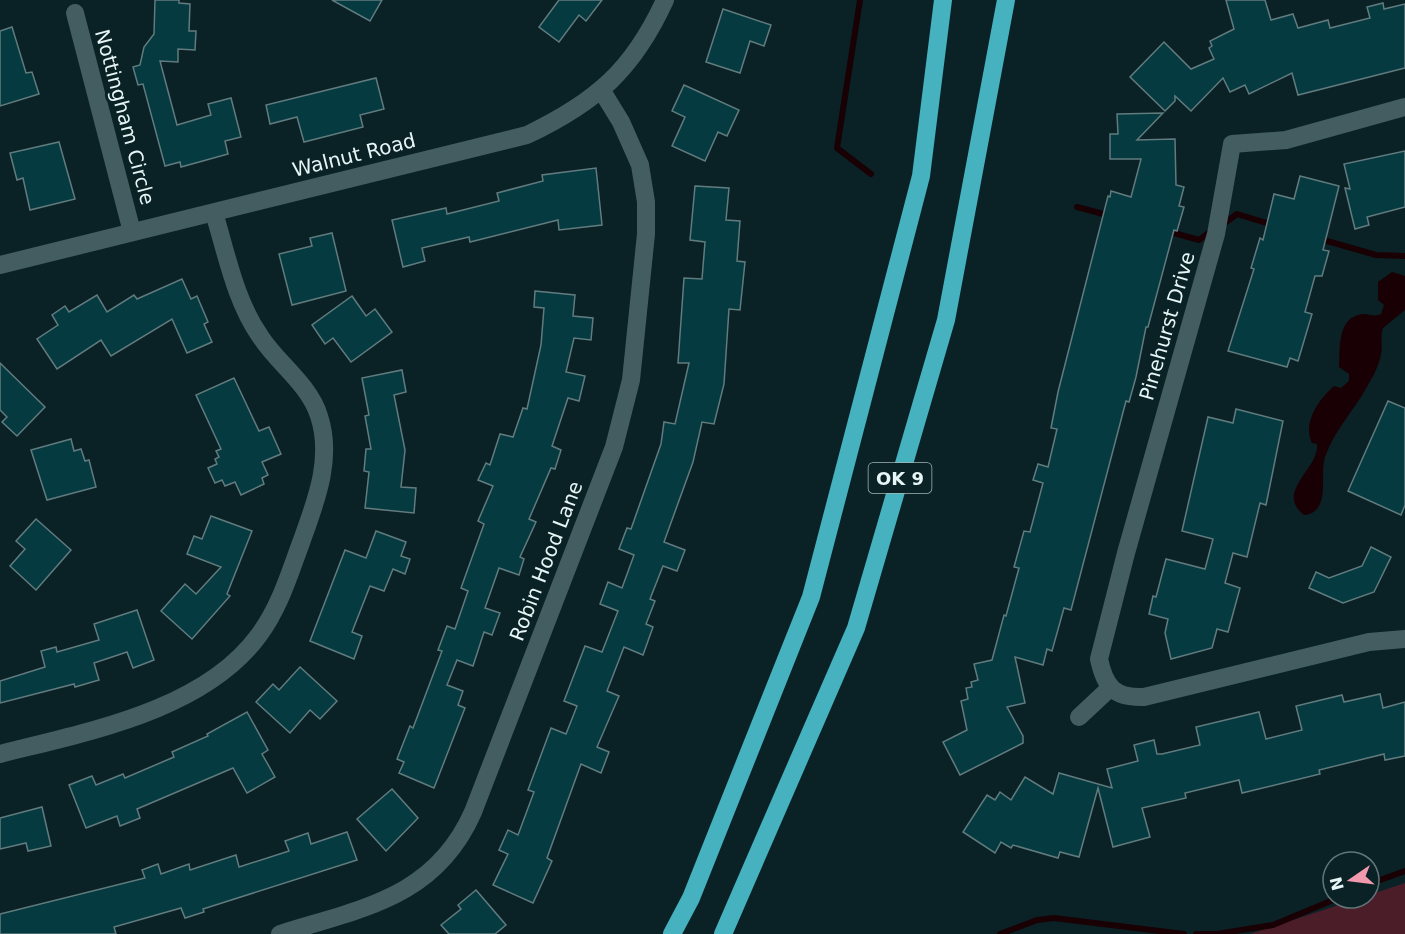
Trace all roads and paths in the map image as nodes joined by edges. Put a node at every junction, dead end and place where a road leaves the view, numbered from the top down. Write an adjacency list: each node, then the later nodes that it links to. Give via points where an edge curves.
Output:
1 (665, 0): 5 (street, Walnut Road, via 650,31)
2 (944, 0): 15 (highway, OK 9, via 921,176 811,597 691,898)
3 (1006, 0): 16 (highway, OK 9, via 946,320 856,628)
4 (75, 13): 8 (street, Nottingham Circle)
5 (602, 91): 7 (street, Walnut Road, via 527,135); 14 (street, Robin Hood Lane, via 640,165 646,234 625,410 570,563 473,812 453,850 428,875 404,891)
6 (1405, 107): 11 (street, Pinehurst Drive, via 1286,140 1232,144 1216,234 1101,648 1102,674)
7 (214, 213): 8 (street, Walnut Road); 13 (street, via 237,290 252,324 307,393 322,424 324,460 320,482 279,600 242,656 202,687 90,731)
8 (132, 232): 9 (street, Walnut Road)
9 (0, 265)
10 (1405, 639): 11 (street, via 1369,642 1144,697 1130,698)
11 (1110, 688): 12 (street)
12 (1080, 717)
13 (0, 754)
14 (280, 934)
15 (672, 934)
16 (723, 934)

